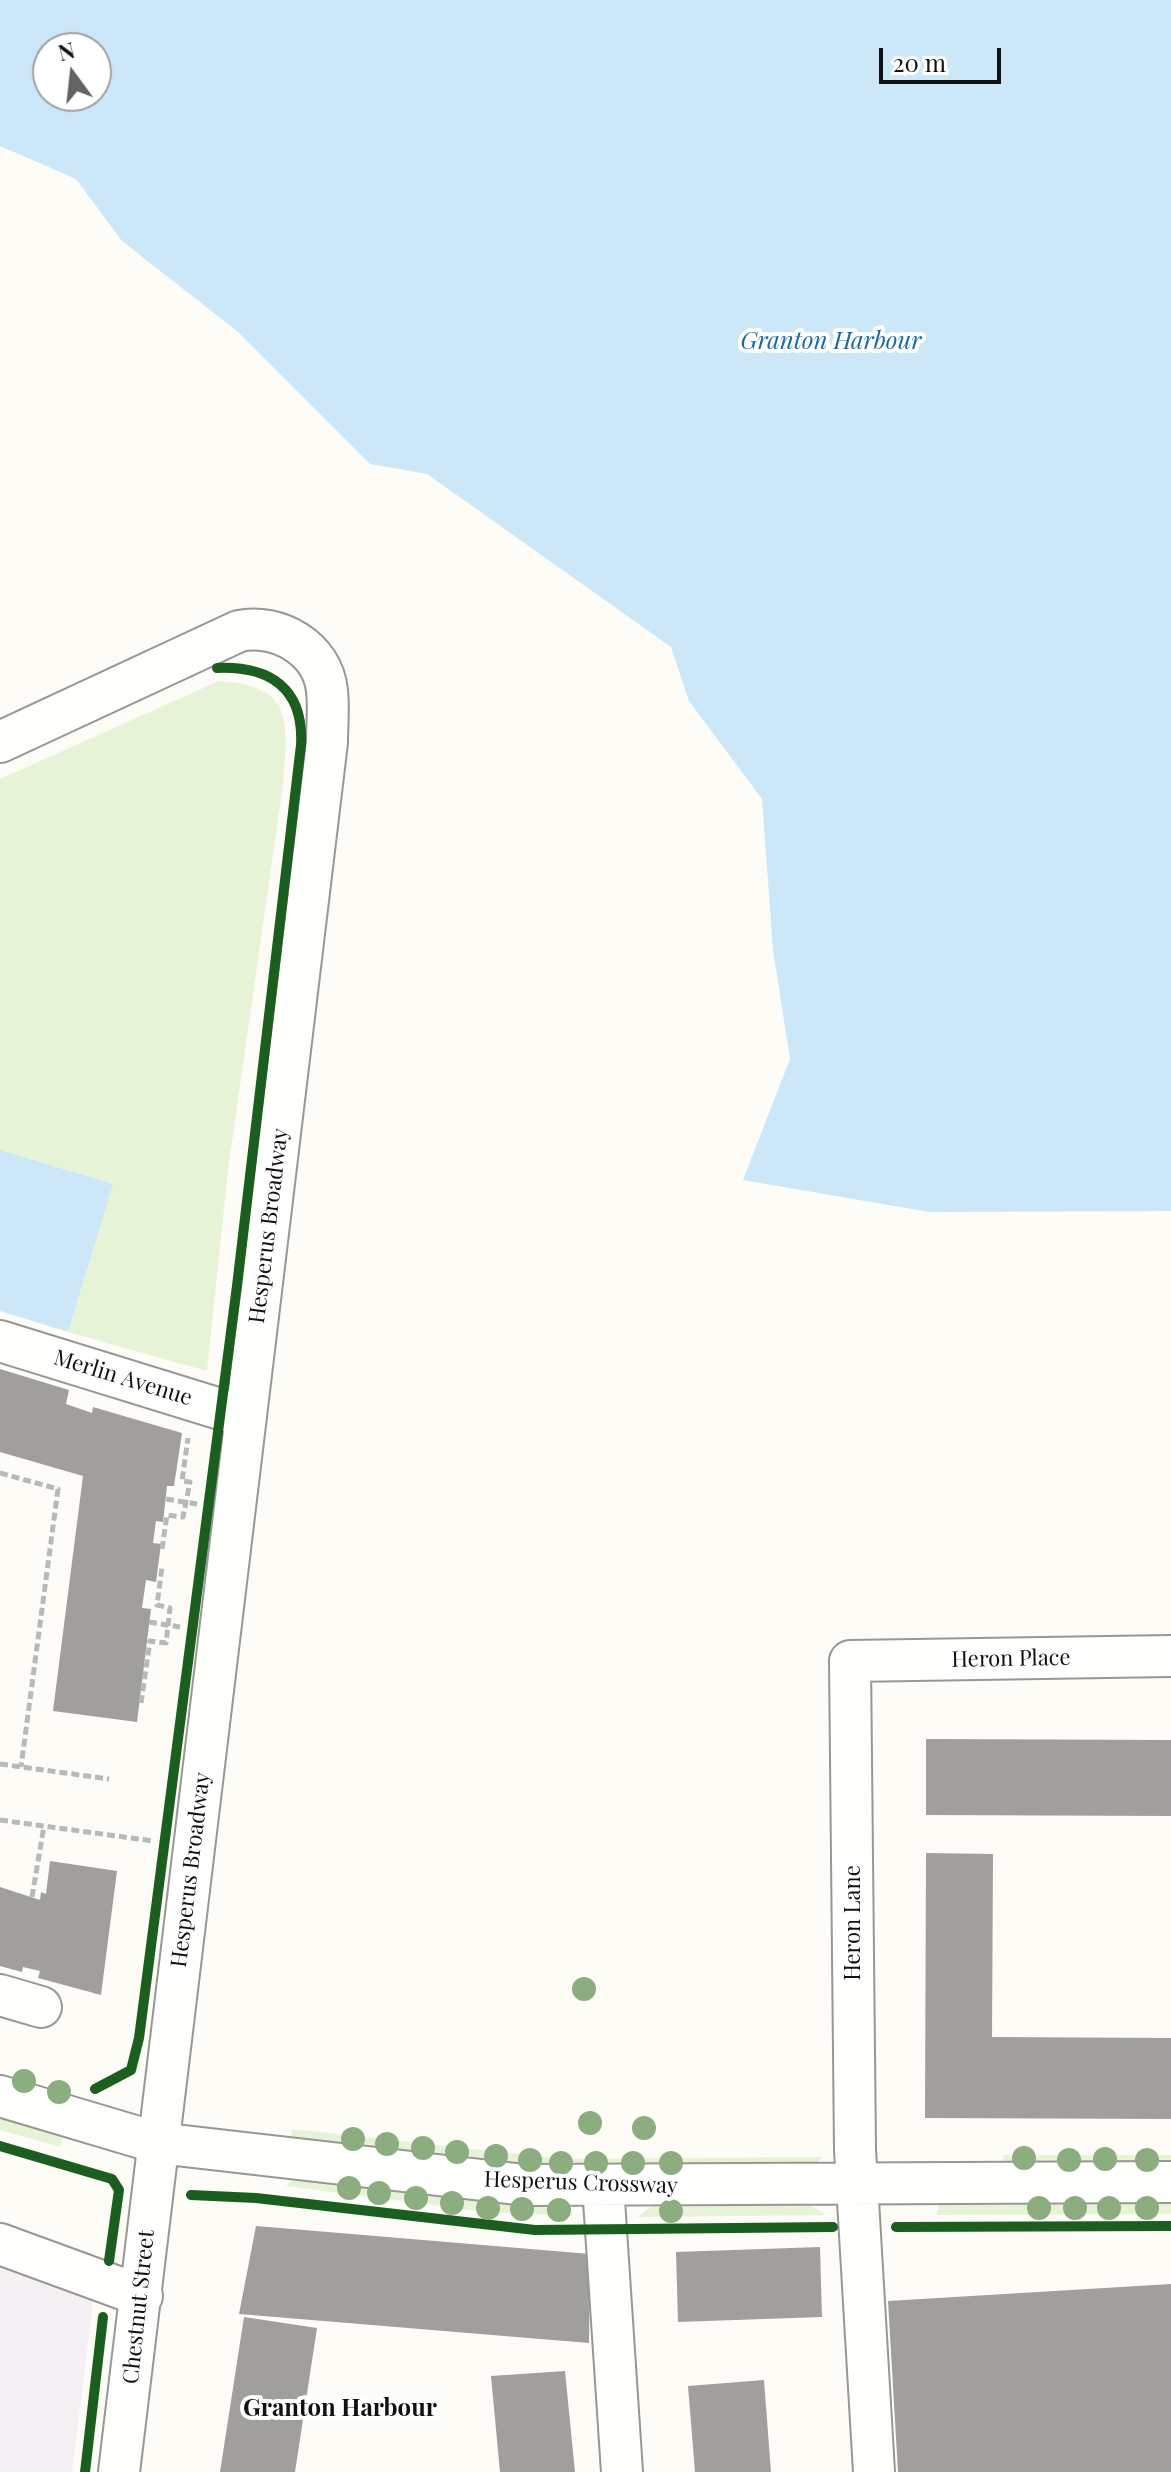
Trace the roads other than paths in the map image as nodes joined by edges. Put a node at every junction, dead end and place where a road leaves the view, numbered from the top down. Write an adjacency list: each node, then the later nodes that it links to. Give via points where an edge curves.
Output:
1 (0, 742): 3 (street, Hesperus Broadway, via 239,631 259,627 278,631 311,653 327,687 327,742)
2 (0, 1341): 3 (street, Merlin Avenue)
3 (246, 1417): 9 (street, Hesperus Broadway)
4 (1171, 1656): 5 (street, Heron Place)
5 (850, 1661): 11 (street, Heron Lane)
6 (0, 1995): 7 (street)
7 (41, 2007)
8 (0, 2096): 9 (street, Hesperus Crossway)
9 (158, 2143): 12 (street, Hesperus Crossway, via 525,2185); 14 (street, Chestnut Street)
10 (1171, 2182): 11 (street, Hesperus Crossway)
11 (856, 2184): 12 (street, Hesperus Crossway); 17 (street, Heron Lane)
12 (603, 2185): 16 (street)
13 (0, 2244): 14 (street)
14 (142, 2296): 15 (street, Chestnut Street)
15 (119, 2472)
16 (622, 2472)
17 (874, 2472)

